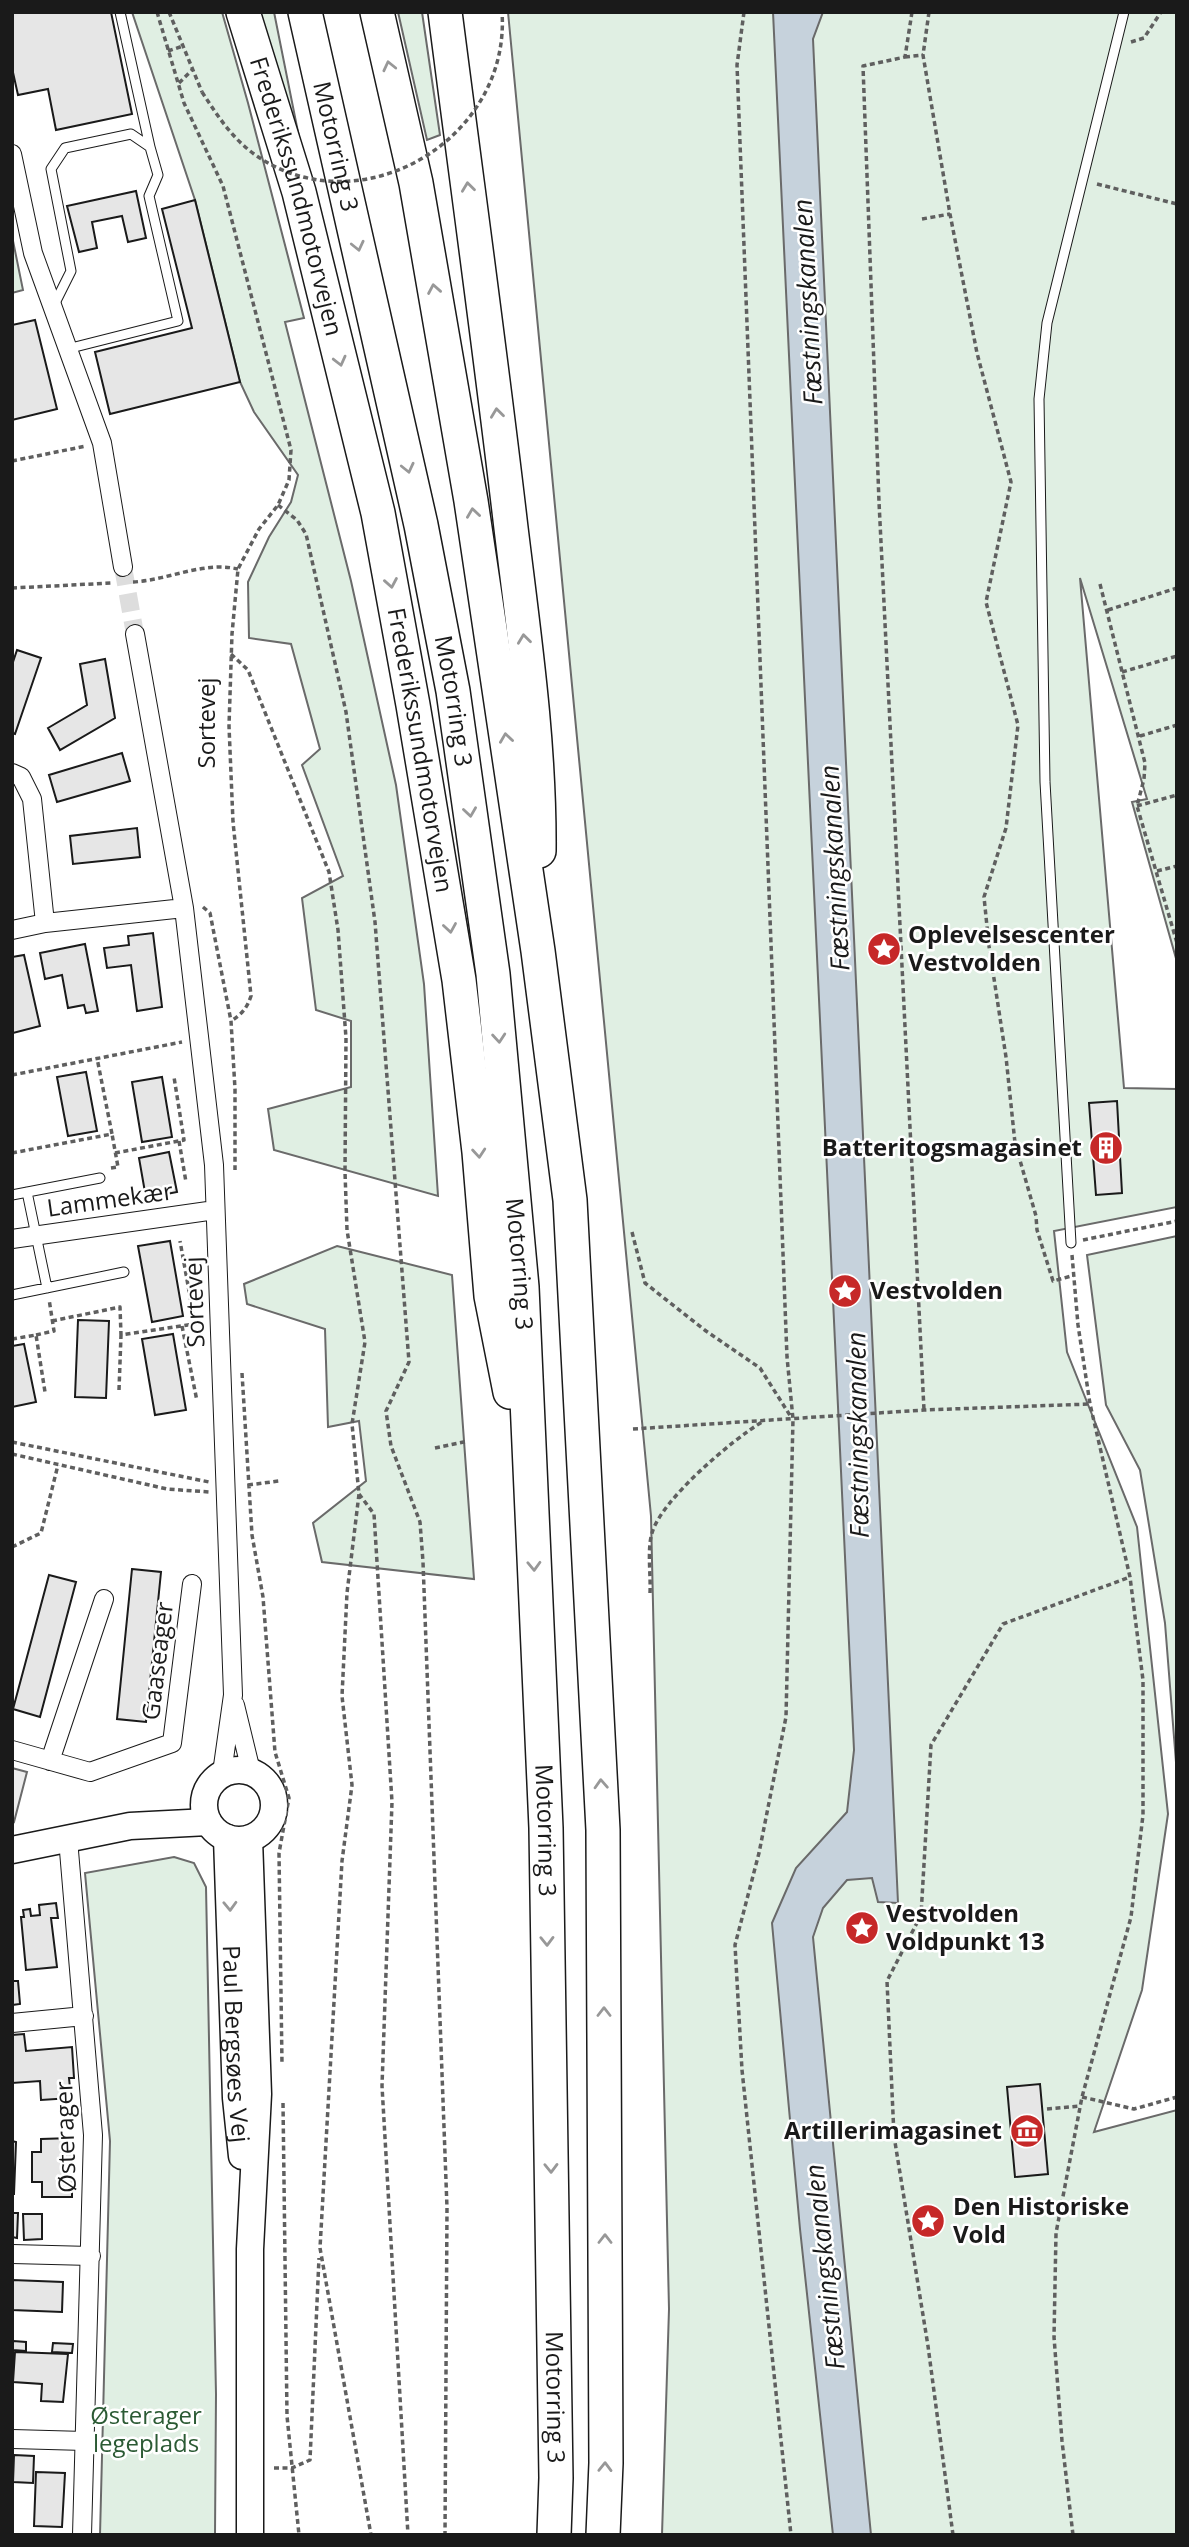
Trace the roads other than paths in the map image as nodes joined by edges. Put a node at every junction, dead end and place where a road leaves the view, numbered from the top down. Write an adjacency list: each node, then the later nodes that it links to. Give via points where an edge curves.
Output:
1 (120, 12): 7 (lane)
2 (243, 12): 28 (highway, Frederikssundmotorvejen, one-way to 28, via 299,192 378,513 459,980 480,1152 491,1296)
3 (305, 12): 28 (highway, Motorring 3, one-way to 28, via 421,525 453,691 493,974 522,1287)
4 (377, 12): 17 (highway, one-way to 4, via 471,500 416,183)
5 (445, 12): 17 (highway, one-way to 5, via 539,796 530,686)
6 (1124, 12): 24 (lane, via 1047,323 1039,400 1045,782)
7 (150, 146): 9 (lane, via 131,134 65,148 51,169 71,271); 10 (lane, via 158,175 149,196 178,321)
8 (12, 154): 9 (street, via 33,253)
9 (53, 308): 10 (street)
10 (68, 349): 11 (street, via 102,443)
11 (122, 567)
12 (135, 634): 14 (street, Sortevej)
13 (12, 773): 15 (street, via 21,777 32,799)
14 (184, 908): 15 (street); 21 (street, Sortevej, via 214,1165)
15 (45, 923): 16 (street)
16 (12, 930)
17 (538, 951): 50 (highway, Motorring 3, one-way to 17, via 603,1830 570,1200)
18 (100, 1178): 19 (lane)
19 (27, 1192): 20 (lane); 22 (lane)
20 (12, 1195)
21 (215, 1210): 22 (street, Lammekær); 31 (street, Sortevej)
22 (36, 1236): 23 (street, Lammekær); 26 (lane)
23 (12, 1239)
24 (1071, 1243)
25 (124, 1272): 26 (lane)
26 (47, 1288): 27 (lane)
27 (12, 1295)
28 (531, 1498): 49 (highway, Motorring 3, one-way to 49, via 546,1828)
29 (192, 1584): 33 (street, Gaaseager, via 172,1743 90,1772)
30 (104, 1599): 33 (street)
31 (233, 1695): 34 (street, Sortevej); 35 (street, Sortevej)
32 (12, 1750): 33 (street, Gaaseager)
33 (50, 1761)
34 (251, 1771): 35 (street); 38 (street, via 268,1784 275,1805 273,1816 267,1826)
35 (222, 1773): 36 (street)
36 (205, 1795): 37 (street); 38 (street, via 203,1804)
37 (130, 1826): 38 (street); 39 (street)
38 (228, 1833): 48 (street, Paul Bergsøes Vej, via 236,2098 250,2249)
39 (68, 1839): 40 (street); 41 (street, Østerager)
40 (12, 1850)
41 (84, 2016): 42 (street); 44 (street, Østerager, via 93,2135)
42 (12, 2023)
43 (12, 2254): 44 (street)
44 (91, 2256): 46 (street, Østerager)
45 (12, 2439): 46 (street)
46 (85, 2441): 47 (street, Østerager)
47 (82, 2535)
48 (250, 2535)
49 (554, 2535)
50 (603, 2535)

